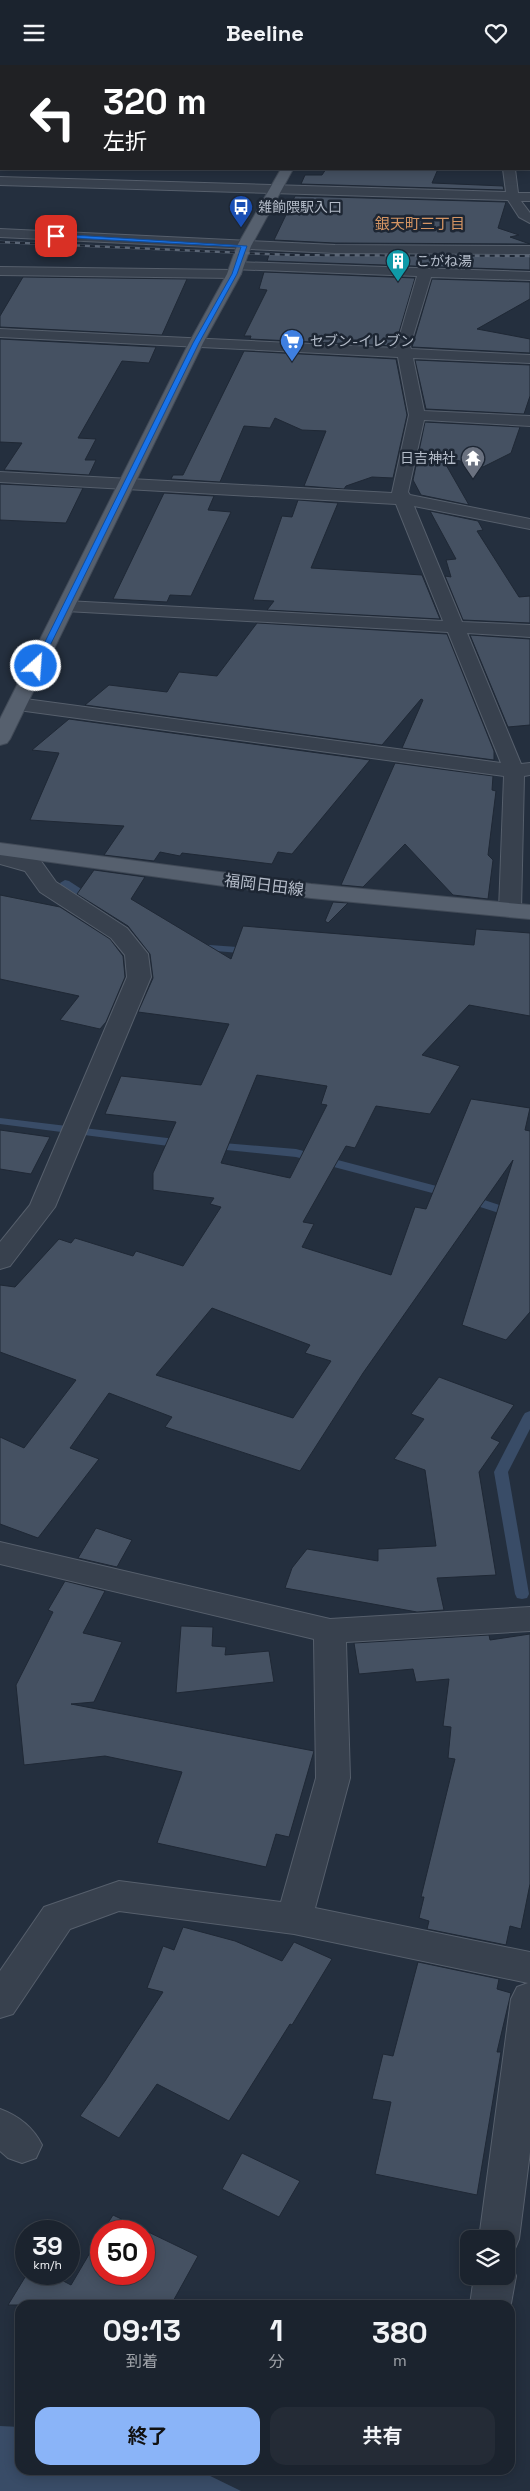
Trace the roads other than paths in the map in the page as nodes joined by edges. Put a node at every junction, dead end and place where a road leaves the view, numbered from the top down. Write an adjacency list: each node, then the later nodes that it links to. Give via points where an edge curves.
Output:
1 (27, 170): 4 (street, via 16,172)
2 (286, 170): 5 (main road)
3 (509, 170): 6 (street)
4 (1, 182): 5 (street)
5 (275, 189): 6 (street); 10 (main road)
6 (512, 197): 7 (street); 8 (street)
7 (530, 197)
8 (530, 219)
9 (0, 233): 10 (street)
10 (244, 246): 11 (street); 12 (main road)
11 (530, 250)
12 (236, 270): 13 (street); 14 (street); 17 (main road)
13 (0, 271)
14 (424, 273): 15 (street); 18 (street, via 402,346)
15 (530, 276)
16 (0, 333): 17 (street)
17 (196, 343): 18 (street); 23 (main road)
18 (404, 354): 19 (street); 20 (street)
19 (530, 359)
20 (417, 415): 21 (street); 24 (street, via 400,492)
21 (530, 421)
22 (0, 477): 23 (street)
23 (128, 484): 24 (street); 26 (main road)
24 (404, 499): 25 (street); 27 (street)
25 (530, 524)
26 (66, 606): 27 (street); 30 (main road)
27 (456, 629): 28 (street); 32 (street)
28 (530, 631)
29 (0, 693): 30 (street)
30 (20, 700): 31 (main road); 32 (street)
31 (0, 739)
32 (522, 770): 35 (street)
33 (0, 849): 35 (main road, 福岡日田線, via 311,891)
34 (0, 857): 36 (street, via 33,866 48,887 119,933 136,953 139,977 42,1207)
35 (520, 911)
36 (0, 1261)
37 (0, 1553): 39 (street)
38 (523, 1619): 39 (street)
39 (330, 1631): 40 (street, via 333,1778)
40 (294, 1919): 41 (street); 43 (street, via 119,1896 57,1918)
41 (530, 1969)
42 (530, 1999): 44 (street)
43 (0, 2002)
44 (500, 2230)
45 (493, 2285): 46 (street)
46 (492, 2300)

